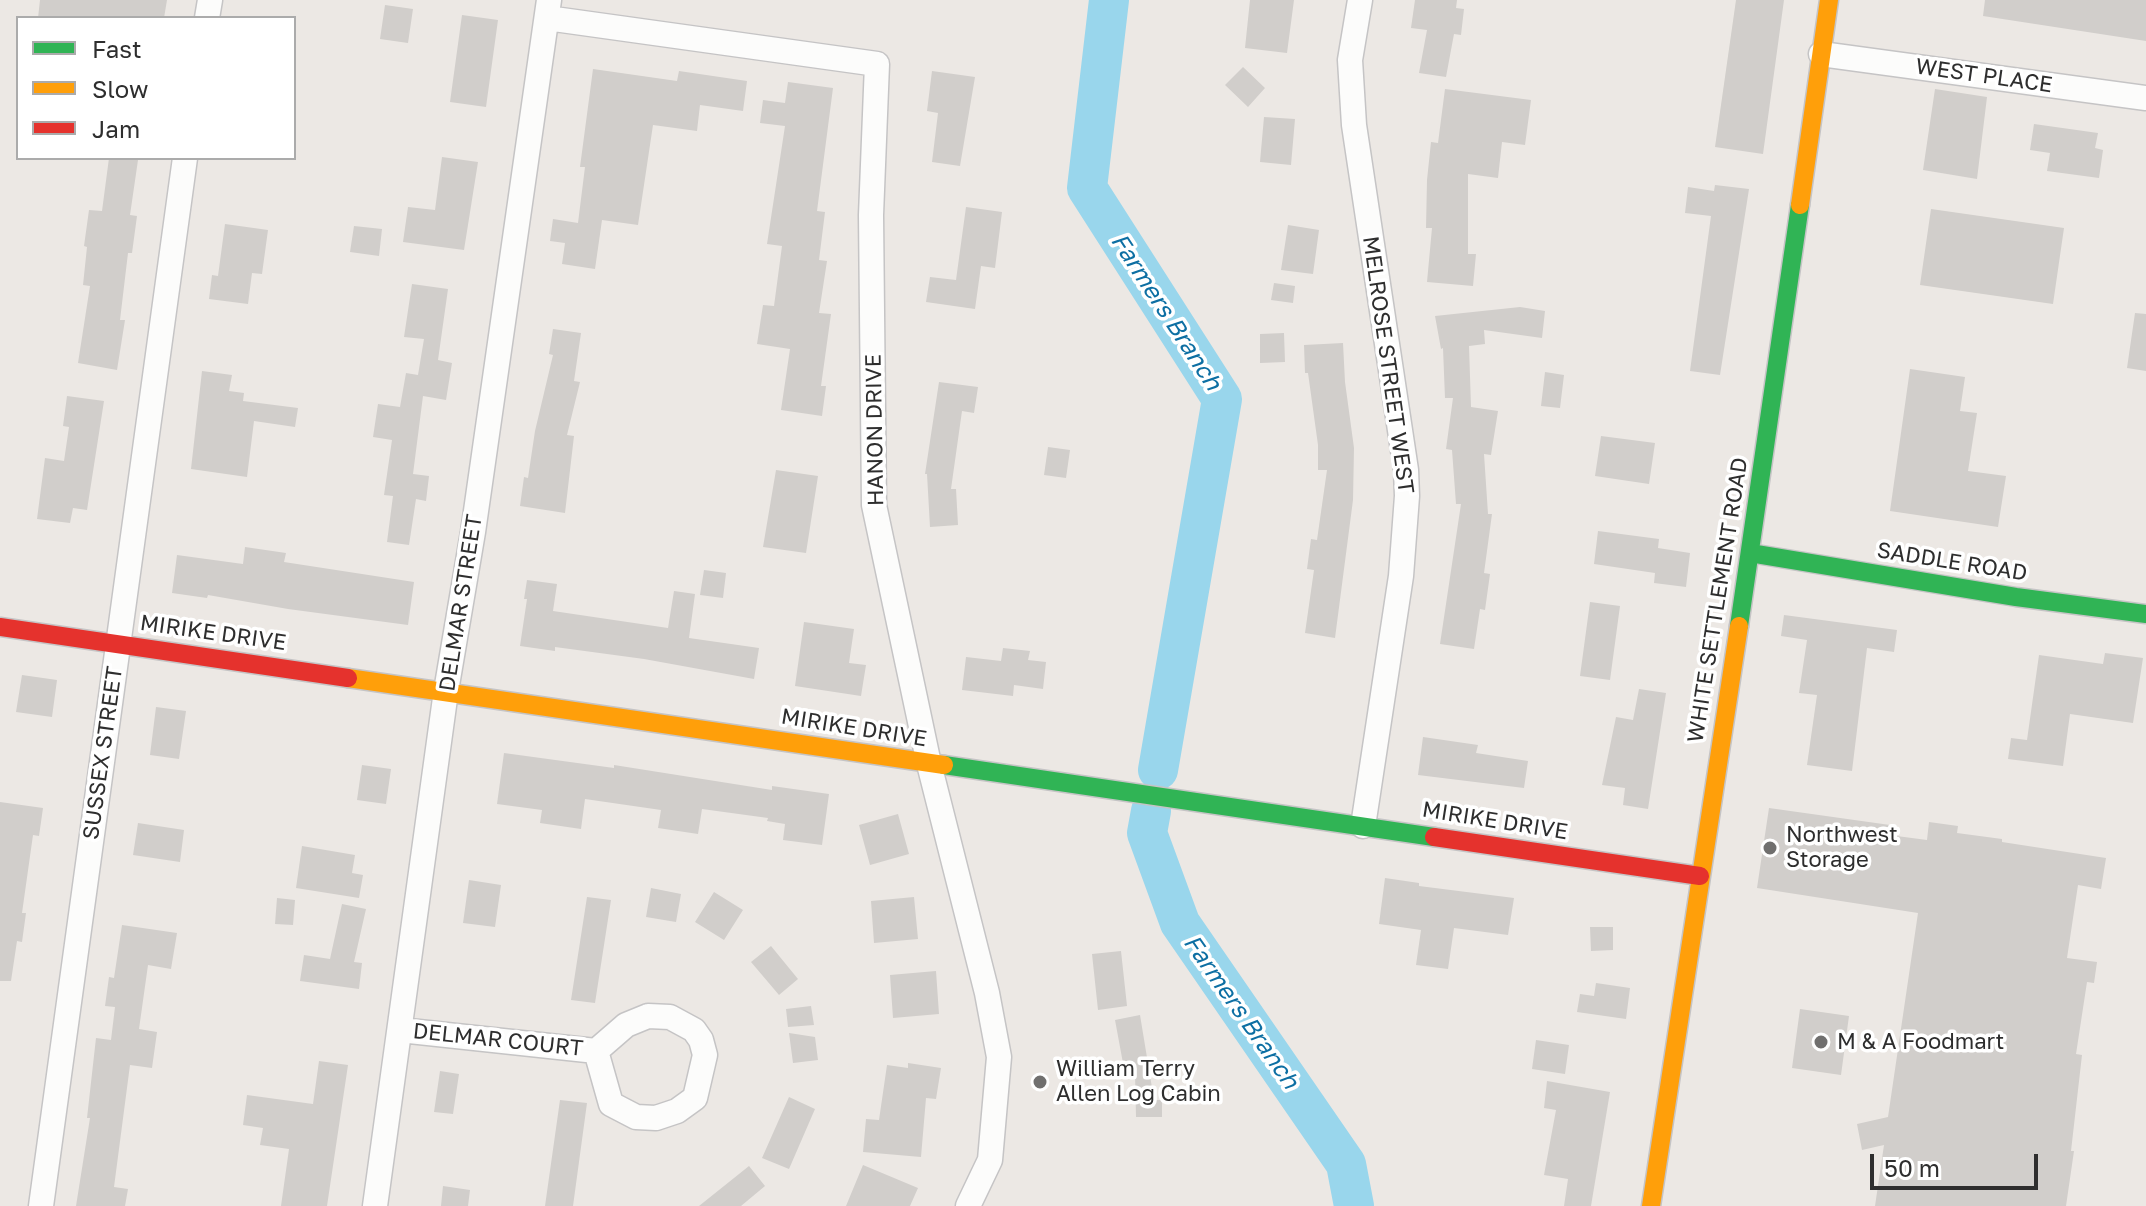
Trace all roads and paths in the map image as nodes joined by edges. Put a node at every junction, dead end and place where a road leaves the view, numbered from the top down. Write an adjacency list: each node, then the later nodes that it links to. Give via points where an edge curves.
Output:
1 (1360, 0): 13 (street, MELROSE STREET WEST, via 1350,60 1354,125 1407,496 1401,576)
2 (1829, 0): 4 (street, WHITE SETTLEMENT ROAD)
3 (548, 9): 11 (street, DELMAR STREET); 12 (street, HANON DRIVE, via 877,64 871,215 874,505)
4 (1821, 54): 5 (street, WEST PLACE); 7 (street, WHITE SETTLEMENT ROAD)
5 (2146, 98)
6 (185, 160): 10 (street, SUSSEX STREET)
7 (1750, 553): 8 (street, SADDLE ROAD); 14 (street, WHITE SETTLEMENT ROAD)
8 (2146, 614)
9 (0, 627): 10 (street, MIRIKE DRIVE)
10 (118, 644): 11 (street, MIRIKE DRIVE); 17 (street, SUSSEX STREET)
11 (446, 691): 12 (street, MIRIKE DRIVE); 15 (street, DELMAR STREET)
12 (929, 764): 13 (street, MIRIKE DRIVE); 19 (street, HANON DRIVE, via 999,1057 990,1160)
13 (1363, 826): 14 (street, MIRIKE DRIVE)
14 (1700, 876): 20 (street, WHITE SETTLEMENT ROAD)
15 (400, 1030): 16 (street, DELMAR COURT); 18 (street, DELMAR STREET)
16 (596, 1051): 16 (street, DELMAR COURT, via 626,1025 648,1016 670,1017 701,1040 705,1055 700,1087 695,1098 677,1111 636,1117 611,1104)
17 (41, 1206)
18 (375, 1206)
19 (968, 1206)
20 (1651, 1206)

